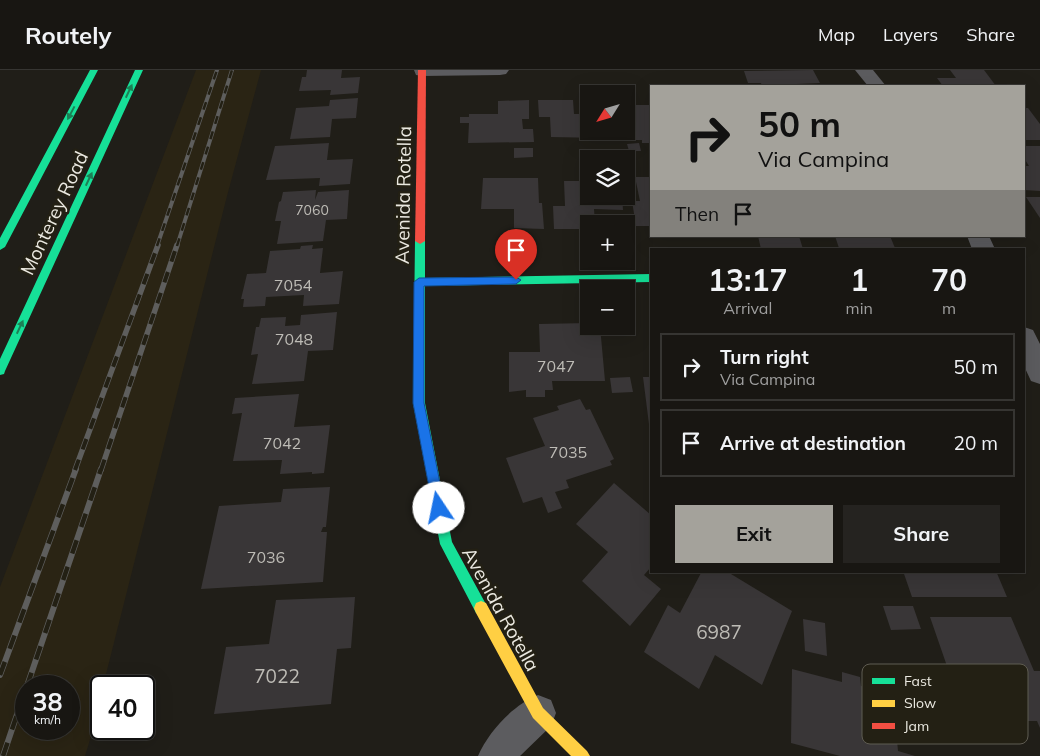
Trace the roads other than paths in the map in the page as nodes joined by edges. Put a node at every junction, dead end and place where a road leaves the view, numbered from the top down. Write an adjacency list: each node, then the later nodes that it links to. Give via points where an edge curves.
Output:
1 (94, 70): 7 (street, Monterey Road, one-way to 7)
2 (139, 70): 11 (street, Monterey Road, one-way to 2)
3 (500, 70): 5 (street)
4 (864, 70): 6 (street)
5 (422, 71): 9 (street, Avenida Rotella)
6 (876, 85)
7 (0, 247)
8 (650, 278): 9 (street)
9 (419, 282): 13 (street, Avenida Rotella, via 419,403 446,544)
10 (1025, 339): 12 (street)
11 (0, 371)
12 (1040, 373)
13 (538, 713): 14 (street); 15 (street, Avenida Rotella)
14 (497, 756)
15 (582, 756)

